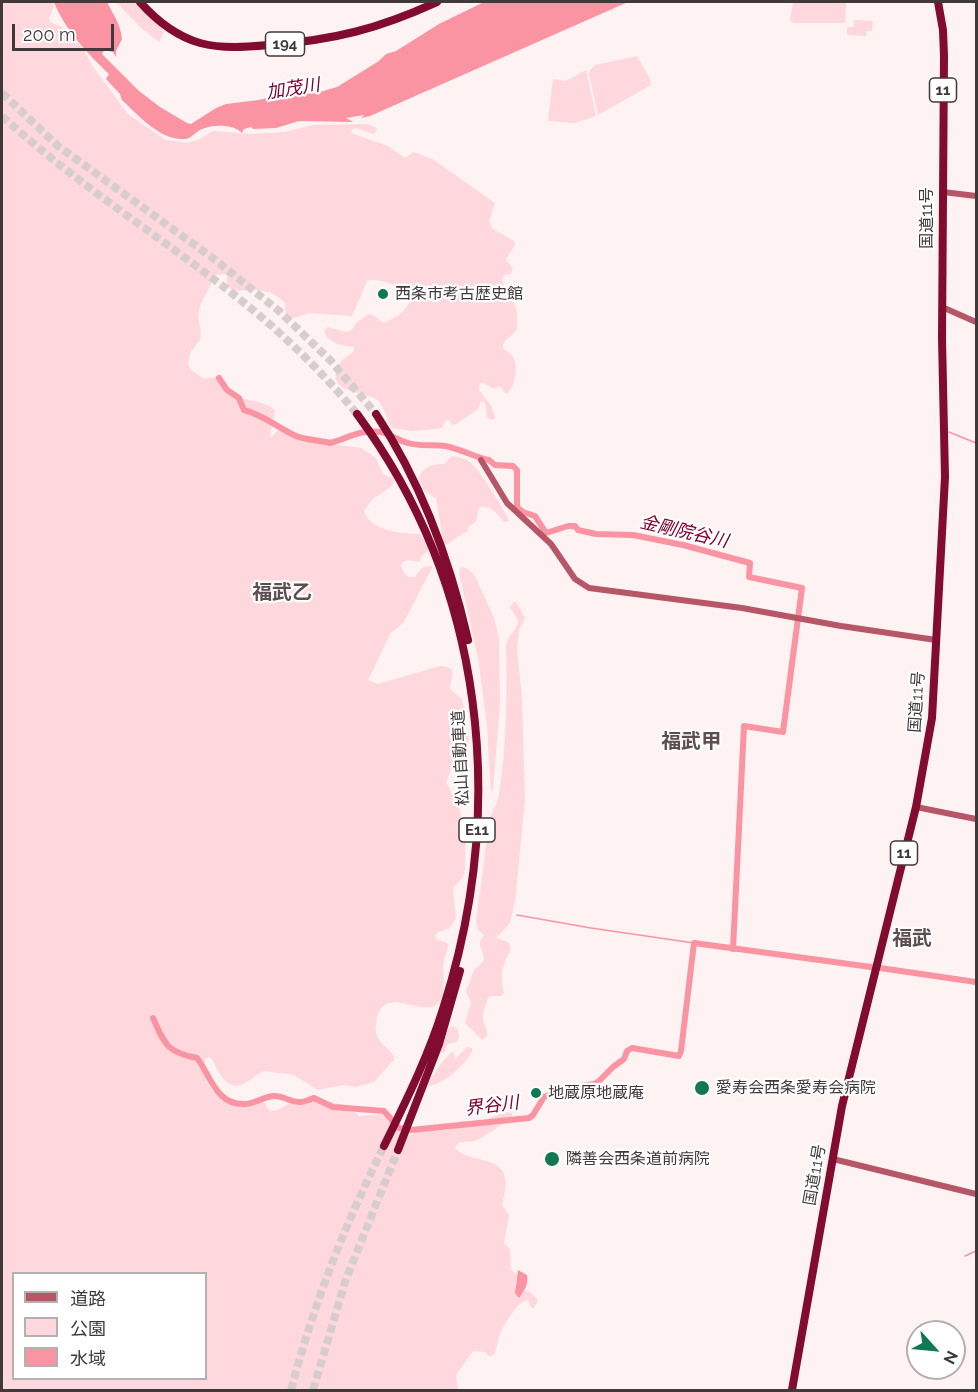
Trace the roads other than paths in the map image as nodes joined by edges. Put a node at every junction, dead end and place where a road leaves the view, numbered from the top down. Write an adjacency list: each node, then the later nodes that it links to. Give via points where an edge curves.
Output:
1 (140, 2): 2 (highway, 194, via 165,26 184,37 234,47 338,36 384,24)
2 (437, 2)
3 (938, 2): 4 (highway, 国道11号 / 11, via 944,49)
4 (943, 192): 5 (street); 6 (highway, 国道11号 / 11)
5 (976, 196)
6 (942, 307): 7 (street); 15 (highway, 国道11号 / 11, via 945,477)
7 (976, 322)
8 (359, 416): 13 (highway, 松山自動車道 / E11)
9 (377, 416): 13 (highway, 松山自動車道 / E11, via 418,490)
10 (481, 460): 12 (street)
11 (491, 463): 12 (street)
12 (487, 472): 15 (street, via 507,502 551,544 575,579 589,588)
13 (433, 537): 14 (highway, 松山自動車道 / E11)
14 (445, 569): 18 (highway, 松山自動車道 / E11, via 470,682 477,748 474,876 462,941 443,1009); 19 (highway, 松山自動車道 / E11, via 463,618 476,686 483,746 480,862 455,990 429,1072)
15 (936, 640): 16 (highway, 国道11号 / 11, via 931,726)
16 (915, 807): 17 (street); 20 (highway, 国道11号 / 11)
17 (976, 819)
18 (386, 1142)
19 (398, 1150)
20 (832, 1159): 21 (street); 22 (highway, 国道11号 / 11)
21 (976, 1194)
22 (792, 1390)

